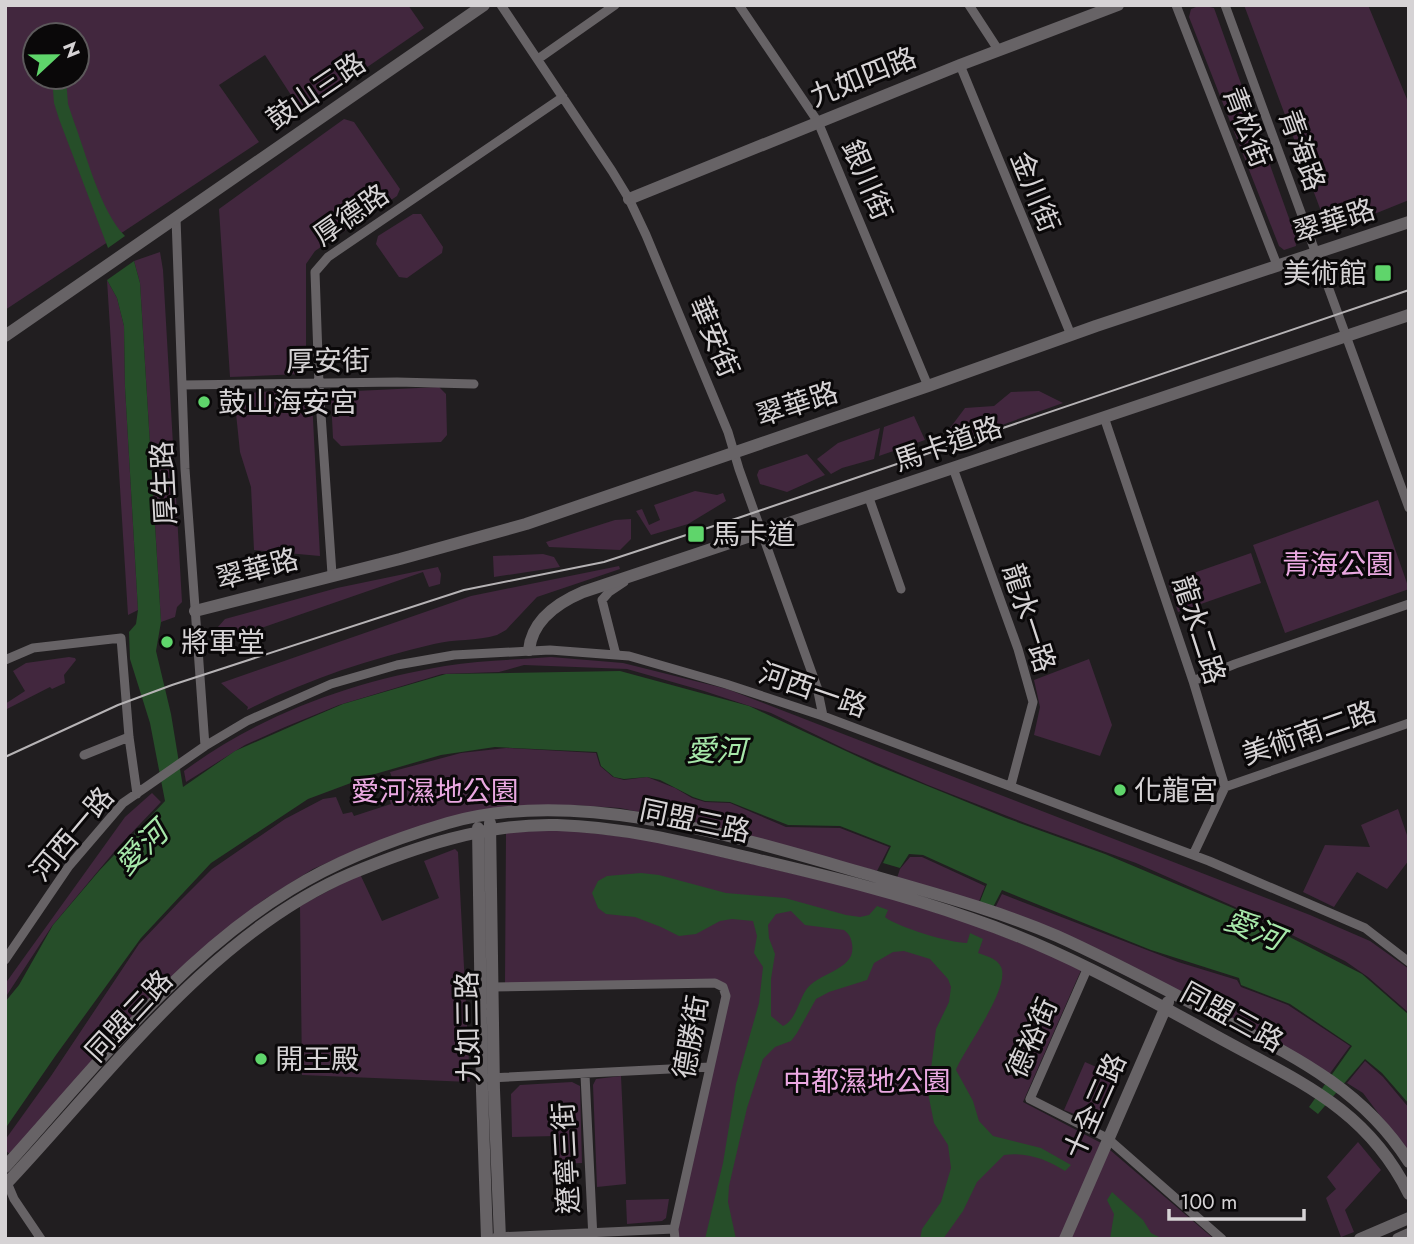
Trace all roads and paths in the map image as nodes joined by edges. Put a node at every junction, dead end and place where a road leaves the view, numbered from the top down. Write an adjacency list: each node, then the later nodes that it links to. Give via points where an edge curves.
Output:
1 (484, 5): 9 (street, 鼓山三路)
2 (501, 5): 11 (street, 華安街)
3 (615, 5): 11 (street)
4 (739, 5): 14 (street, 銀川街)
5 (969, 5): 10 (street)
6 (1118, 5): 10 (street, 九如四路)
7 (1176, 5): 19 (street, 青松街)
8 (1225, 5): 18 (street, 青海路)
9 (467, 10): 16 (street, 鼓山三路)
10 (999, 51): 12 (street, 九如四路)
11 (538, 59): 13 (street, 華安街)
12 (960, 65): 14 (street, 九如四路); 21 (street, 金川街)
13 (563, 97): 15 (street, 華安街); 24 (street, 厚德路, via 323,260 314,279)
14 (818, 122): 15 (street, 九如四路); 27 (street, 銀川街)
15 (629, 199): 29 (street, 華安街)
16 (176, 218): 22 (street, 鼓山三路); 26 (street, 厚生路)
17 (1409, 222): 18 (street, 翠華路)
18 (1316, 253): 19 (street, 翠華路); 23 (street, 青海路)
19 (1277, 265): 21 (street, 翠華路)
20 (1409, 315): 23 (street, 馬卡道路)
21 (1071, 335): 27 (street, 翠華路)
22 (5, 336)
23 (1348, 336): 28 (street, 馬卡道路); 32 (street, 青海路)
24 (319, 384): 25 (street, 厚安街); 26 (street, 厚安街); 35 (street, 厚德路)
25 (474, 384)
26 (183, 386): 38 (street, 厚生路)
27 (928, 386): 29 (street, 翠華路)
28 (1104, 417): 30 (street, 馬卡道路); 42 (street, 龍水二路)
29 (734, 452): 33 (street, 華安街); 35 (street, 翠華路, via 527,524)
30 (953, 468): 31 (street, 馬卡道路); 48 (street, 龍水一路, via 1033,702)
31 (869, 498): 33 (street, 馬卡道路); 36 (street)
32 (1409, 508)
33 (762, 534): 34 (street, 馬卡道路); 43 (street, 華安街, via 817,687)
34 (639, 573): 39 (street, 馬卡道路, via 558,604 533,632); 40 (street, via 602,600)
35 (332, 575): 38 (street, 翠華路)
36 (901, 589)
37 (1409, 604): 42 (street)
38 (195, 611): 46 (street, 厚生路)
39 (529, 650): 40 (street, 河西一路); 46 (street, 河西一路, via 433,657 360,675 287,702)
40 (616, 655): 43 (street, 河西一路)
41 (5, 660): 45 (street, via 33,648 121,638)
42 (1193, 681): 49 (street, 龍水二路)
43 (823, 716): 48 (street, 河西一路)
44 (1409, 723): 49 (street, 美術南二路)
45 (129, 737): 47 (street); 50 (street)
46 (205, 746): 50 (street, 河西一路)
47 (83, 755)
48 (1011, 785): 54 (street, 河西一路)
49 (1225, 787): 54 (street)
50 (137, 794): 58 (street, 河西一路, via 123,803 75,859)
51 (484, 816): 52 (street, 九如三路); 53 (street, 同盟三路, via 451,822); 62 (street, 同盟三路, via 550,810 600,813 769,846 980,907 1056,936)
52 (484, 832): 55 (street, 同盟三路); 60 (street, 同盟三路, via 551,824 656,835 876,888 975,919); 61 (street, 九如三路); 66 (street, 九如三路)
53 (385, 845): 55 (street); 56 (street, 同盟三路)
54 (1193, 855): 59 (street, 河西一路, via 1365,928)
55 (390, 859): 57 (street, 同盟三路)
56 (289, 890): 57 (street); 71 (street, 同盟三路, via 234,929 159,998 105,1052)
57 (297, 902): 72 (street, 同盟三路, via 244,939 165,1010)
58 (5, 960)
59 (1409, 962)
60 (1088, 967): 63 (street, 同盟三路); 67 (street, 德裕街, via 1030,1100)
61 (492, 988): 64 (street, 德勝街, via 715,983 723,987 726,996); 66 (street, 九如三路)
62 (1172, 993): 63 (street, 十全三路); 68 (street, 同盟三路, via 1335,1083 1370,1111)
63 (1165, 1008): 67 (street, 十全三路); 69 (street, 同盟三路, via 1344,1110)
64 (710, 1067): 65 (street); 75 (street, 德勝街)
65 (586, 1074): 66 (street); 77 (street, 遼寧三街)
66 (488, 1078): 78 (street, 九如三路)
67 (1107, 1138): 80 (street, 十全三路); 81 (street, 德裕街)
68 (1400, 1147): 69 (street); 70 (street, 同盟三路)
69 (1388, 1158): 73 (street, 同盟三路)
70 (1409, 1162)
71 (5, 1167)
72 (6, 1182): 79 (street)
73 (1409, 1194)
74 (1409, 1218): 82 (street)
75 (675, 1234): 77 (street)
76 (1409, 1234): 83 (street)
77 (593, 1235): 78 (street)
78 (493, 1238)
79 (41, 1239)
80 (1065, 1239)
81 (1222, 1239)
82 (1360, 1239)
83 (1398, 1239)

